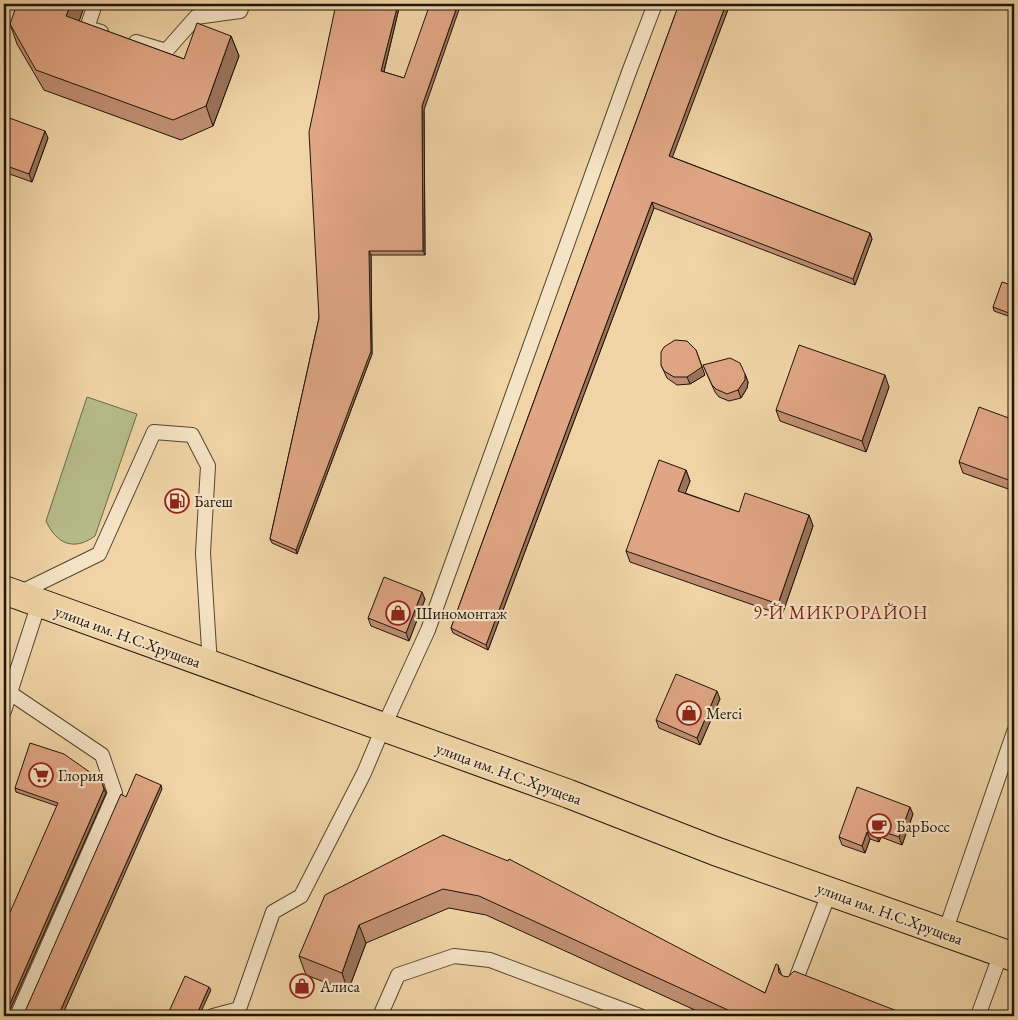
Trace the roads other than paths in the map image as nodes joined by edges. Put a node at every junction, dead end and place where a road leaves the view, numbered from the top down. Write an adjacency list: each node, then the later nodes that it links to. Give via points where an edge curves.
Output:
1 (95, 4): 2 (lane, via 87,28 166,52 196,17 240,11)
2 (242, 4)
3 (655, 4): 8 (lane, via 428,630)
4 (19, 596): 5 (main road, улица им. Н.С.Хрущева); 5 (lane, via 99,554 154,432 192,435 208,466 203,553); 6 (lane)
5 (210, 665): 8 (main road, улица им. Н.С.Хрущева)
6 (10, 693): 7 (lane); 14 (lane, via 102,755 115,793)
7 (4, 711)
8 (383, 728): 10 (main road, улица им. Н.С.Хрущева); 15 (lane, via 364,773 301,896 272,912 239,1009)
9 (1014, 732): 11 (lane)
10 (830, 891): 11 (main road, улица им. Н.С.Хрущева); 13 (lane)
11 (945, 932): 12 (main road, улица им. Н.С.Хрущева)
12 (1008, 955): 18 (lane)
13 (793, 987)
14 (17, 1016)
15 (213, 1016)
16 (380, 1016): 17 (lane, via 398,975 454,956 490,960)
17 (640, 1016)
18 (978, 1016)

